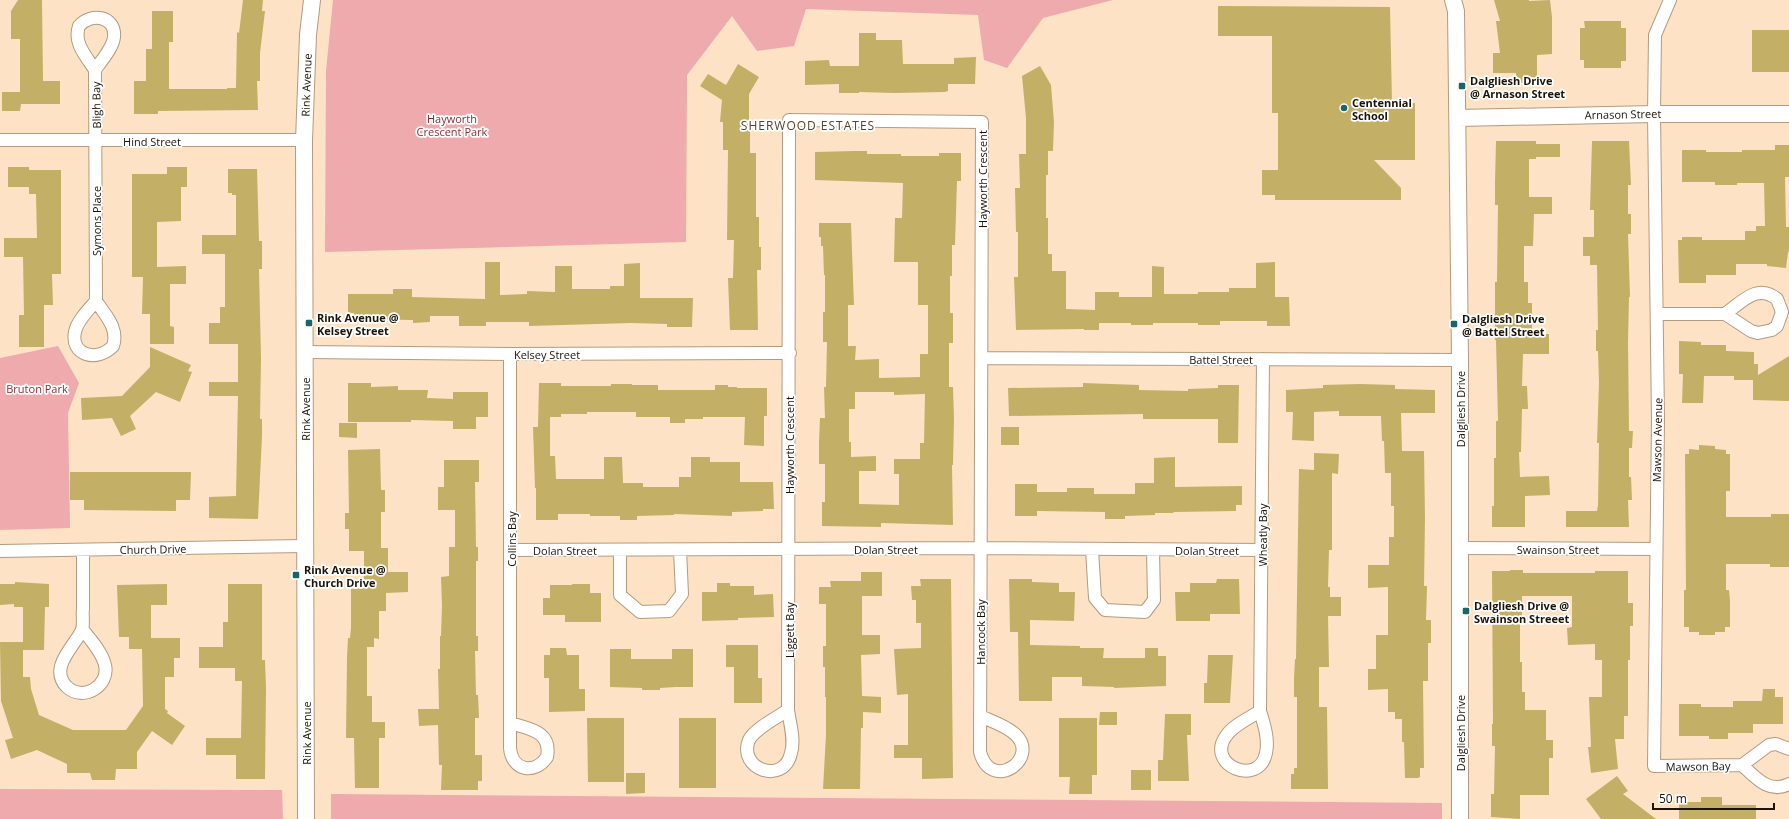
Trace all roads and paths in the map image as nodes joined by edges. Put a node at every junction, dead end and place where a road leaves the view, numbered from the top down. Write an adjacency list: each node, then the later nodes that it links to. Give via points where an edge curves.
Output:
1 (312, 0): 9 (street, Rink Avenue)
2 (1453, 0): 7 (street, Dalgliesh Drive, via 1456,11)
3 (1670, 0): 5 (street, Mawson Avenue, via 1655,35)
4 (95, 70): 10 (street, Bligh Bay)
5 (1654, 114): 6 (street, Arnason Street); 7 (street, Arnason Street); 12 (street, Mawson Avenue)
6 (1789, 114)
7 (1458, 118): 19 (street, Dalgliesh Drive)
8 (0, 140): 10 (street, Hind Street)
9 (304, 140): 10 (street, Hind Street); 14 (street, Rink Avenue)
10 (96, 141): 11 (street, Symons Place)
11 (96, 300)
12 (1657, 314): 13 (street); 23 (street, Mawson Avenue)
13 (1725, 314)
14 (305, 352): 16 (street, Kelsey Street); 20 (street, Rink Avenue)
15 (790, 353): 16 (street, Kelsey Street); 17 (street, Hayworth Crescent, via 789,120 982,122); 28 (street, Hayworth Crescent)
16 (510, 354): 25 (street, Collins Bay)
17 (982, 358): 18 (street, Battel Street); 21 (street, Hayworth Crescent)
18 (1263, 359): 19 (street, Battel Street); 31 (street, Wheatly Bay)
19 (1460, 360): 22 (street, Dalgliesh Drive)
20 (305, 546): 24 (street, Church Drive); 42 (street, Rink Avenue)
21 (980, 548): 28 (street, Dolan Street); 29 (street, Dolan Street); 36 (street, Hancock Bay)
22 (1460, 548): 23 (street, Swainson Street); 43 (street, Dalgliesh Drive)
23 (1656, 549): 40 (street, Mawson Avenue)
24 (83, 550): 32 (street, Church Drive); 33 (street)
25 (511, 550): 26 (street, Dolan Street); 37 (street, Collins Bay)
26 (620, 550): 27 (street, Dolan Street); 27 (street, via 620,595 640,612 669,611 682,594)
27 (680, 550): 28 (street, Dolan Street)
28 (789, 550): 34 (street, Liggett Bay)
29 (1092, 550): 30 (street, Dolan Street); 30 (street, via 1095,598 1104,610 1145,612 1154,600)
30 (1153, 550): 31 (street, Dolan Street)
31 (1262, 550): 35 (street, Wheatly Bay)
32 (0, 551)
33 (82, 629): 33 (street, via 64,657 60,670 64,684 76,692 83,693 90,692 102,684 106,670 102,657)
34 (788, 710): 34 (street, Liggett Bay, via 758,730 749,740 748,754 751,761 761,770 775,771 790,758 792,733)
35 (1260, 710): 35 (street, Wheatly Bay, via 1225,736 1222,743 1223,757 1232,768 1253,769 1264,760 1266,734)
36 (980, 716): 36 (street, Hancock Bay, via 982,759 986,765 999,772 1013,768 1022,756 1020,741 1010,731)
37 (510, 723)
38 (1789, 749): 39 (street, Mawson Bay, via 1776,744 1769,746)
39 (1742, 765): 40 (street, Mawson Bay); 41 (street, Mawson Bay, via 1769,787 1776,788)
40 (1654, 766)
41 (1789, 784)
42 (306, 819)
43 (1460, 819)

